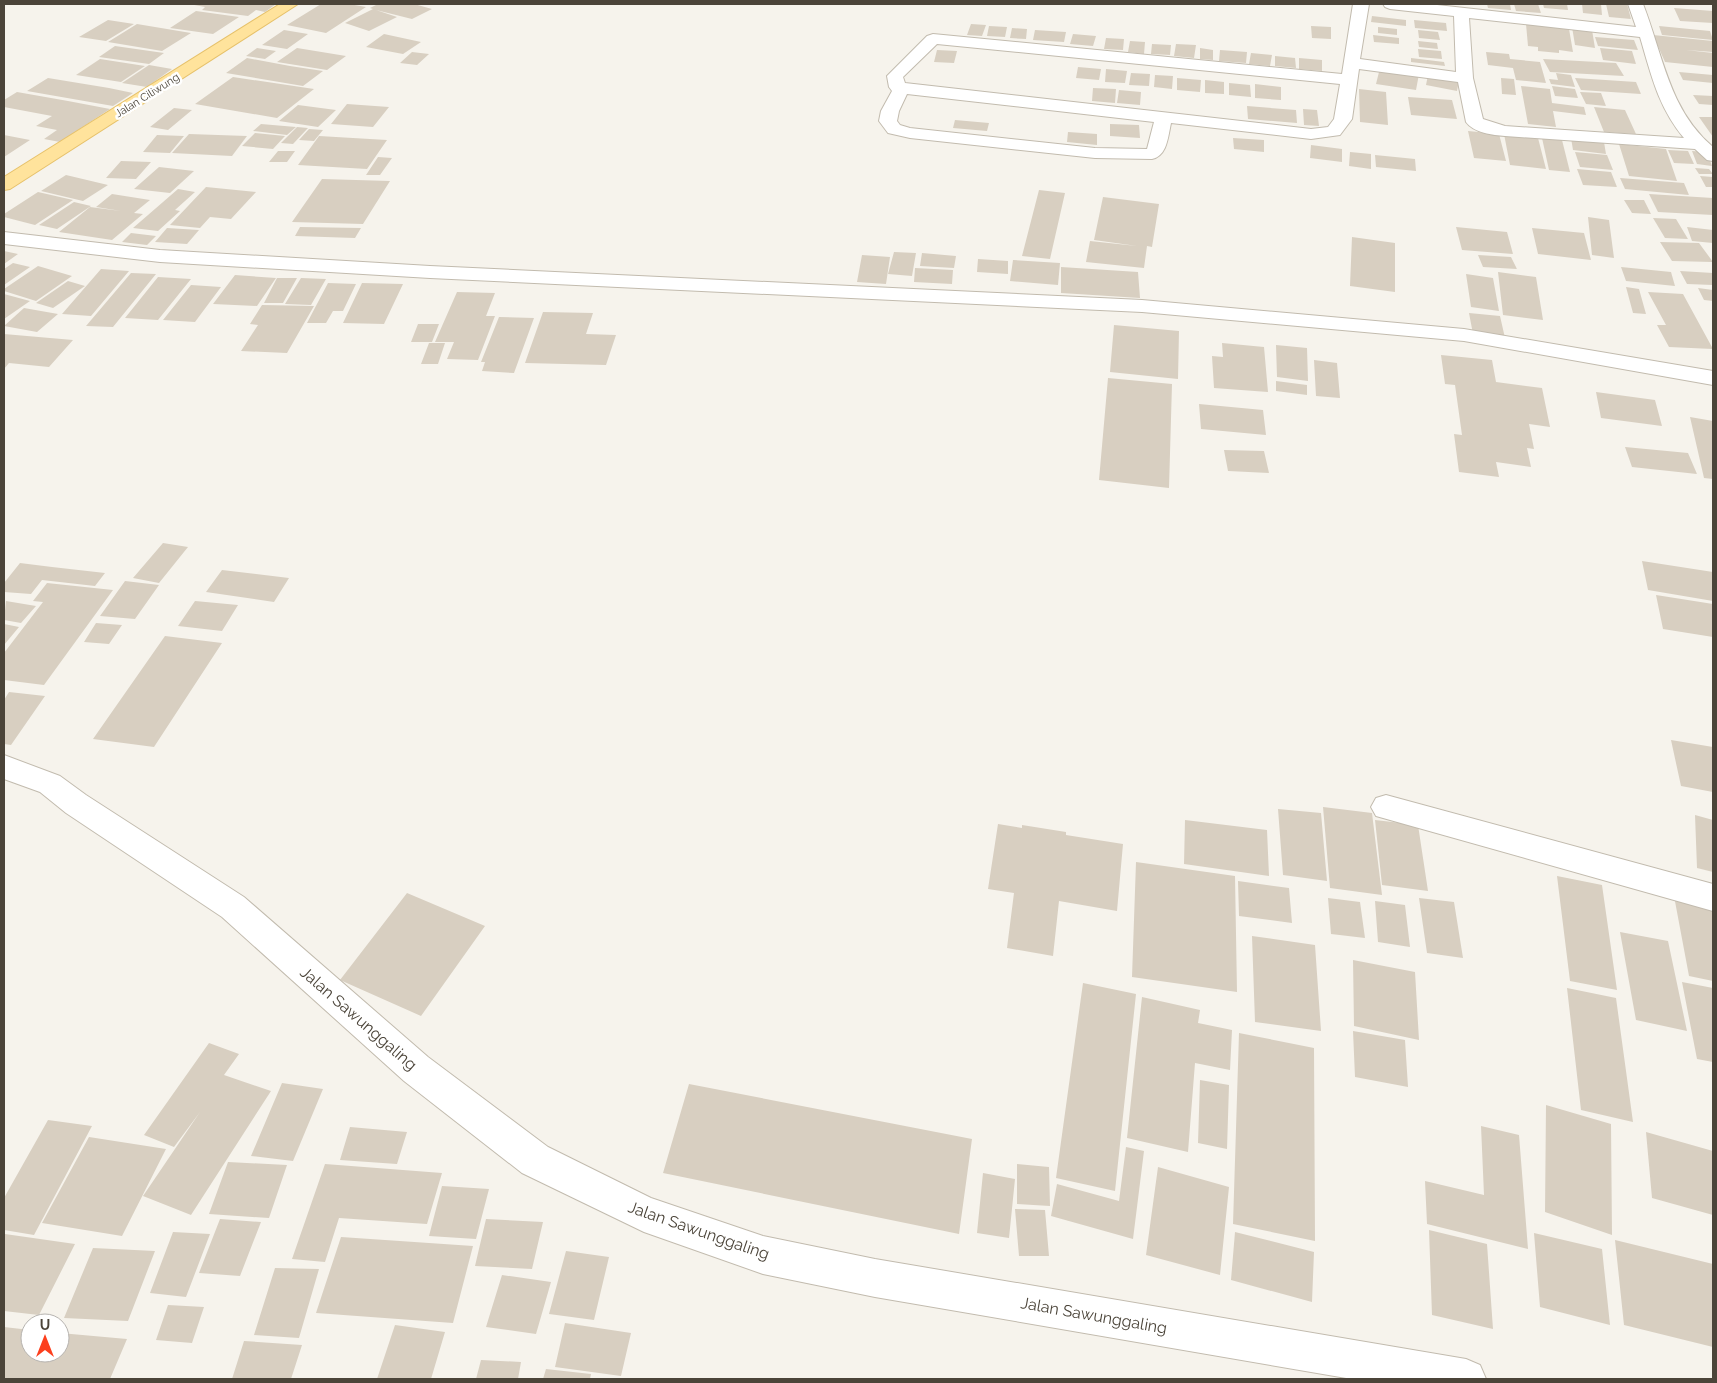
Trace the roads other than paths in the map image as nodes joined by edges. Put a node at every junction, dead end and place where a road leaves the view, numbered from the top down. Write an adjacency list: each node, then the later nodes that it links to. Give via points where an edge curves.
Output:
1 (290, 4): 14 (main road, Jalan Ciliwung)
2 (1361, 4): 7 (street)
3 (1390, 4): 5 (street)
4 (1636, 4): 6 (street)
5 (1461, 12): 6 (street); 8 (street)
6 (1646, 33): 12 (street, via 1662,85 1678,118)
7 (1352, 63): 8 (street); 9 (street)
8 (1465, 78): 12 (street, via 1475,122 1490,129)
9 (1349, 80): 10 (street, via 933,39 895,76 897,87); 11 (street, via 1344,119 1334,131 1311,134)
10 (902, 88): 11 (street); 11 (street, via 888,121 894,129 988,142 1095,154 1152,154)
11 (1164, 118)
12 (1697, 144): 13 (street)
13 (1713, 156)
14 (4, 185)
15 (4, 238): 16 (street, via 160,256 1142,306 1464,335)
16 (1713, 378)
17 (4, 767): 20 (street, Jalan Sawunggaling, via 50,784 233,907 416,1070 535,1160 644,1214 763,1255 875,1278)
18 (1386, 807): 19 (street)
19 (1713, 898)
20 (1466, 1379)

